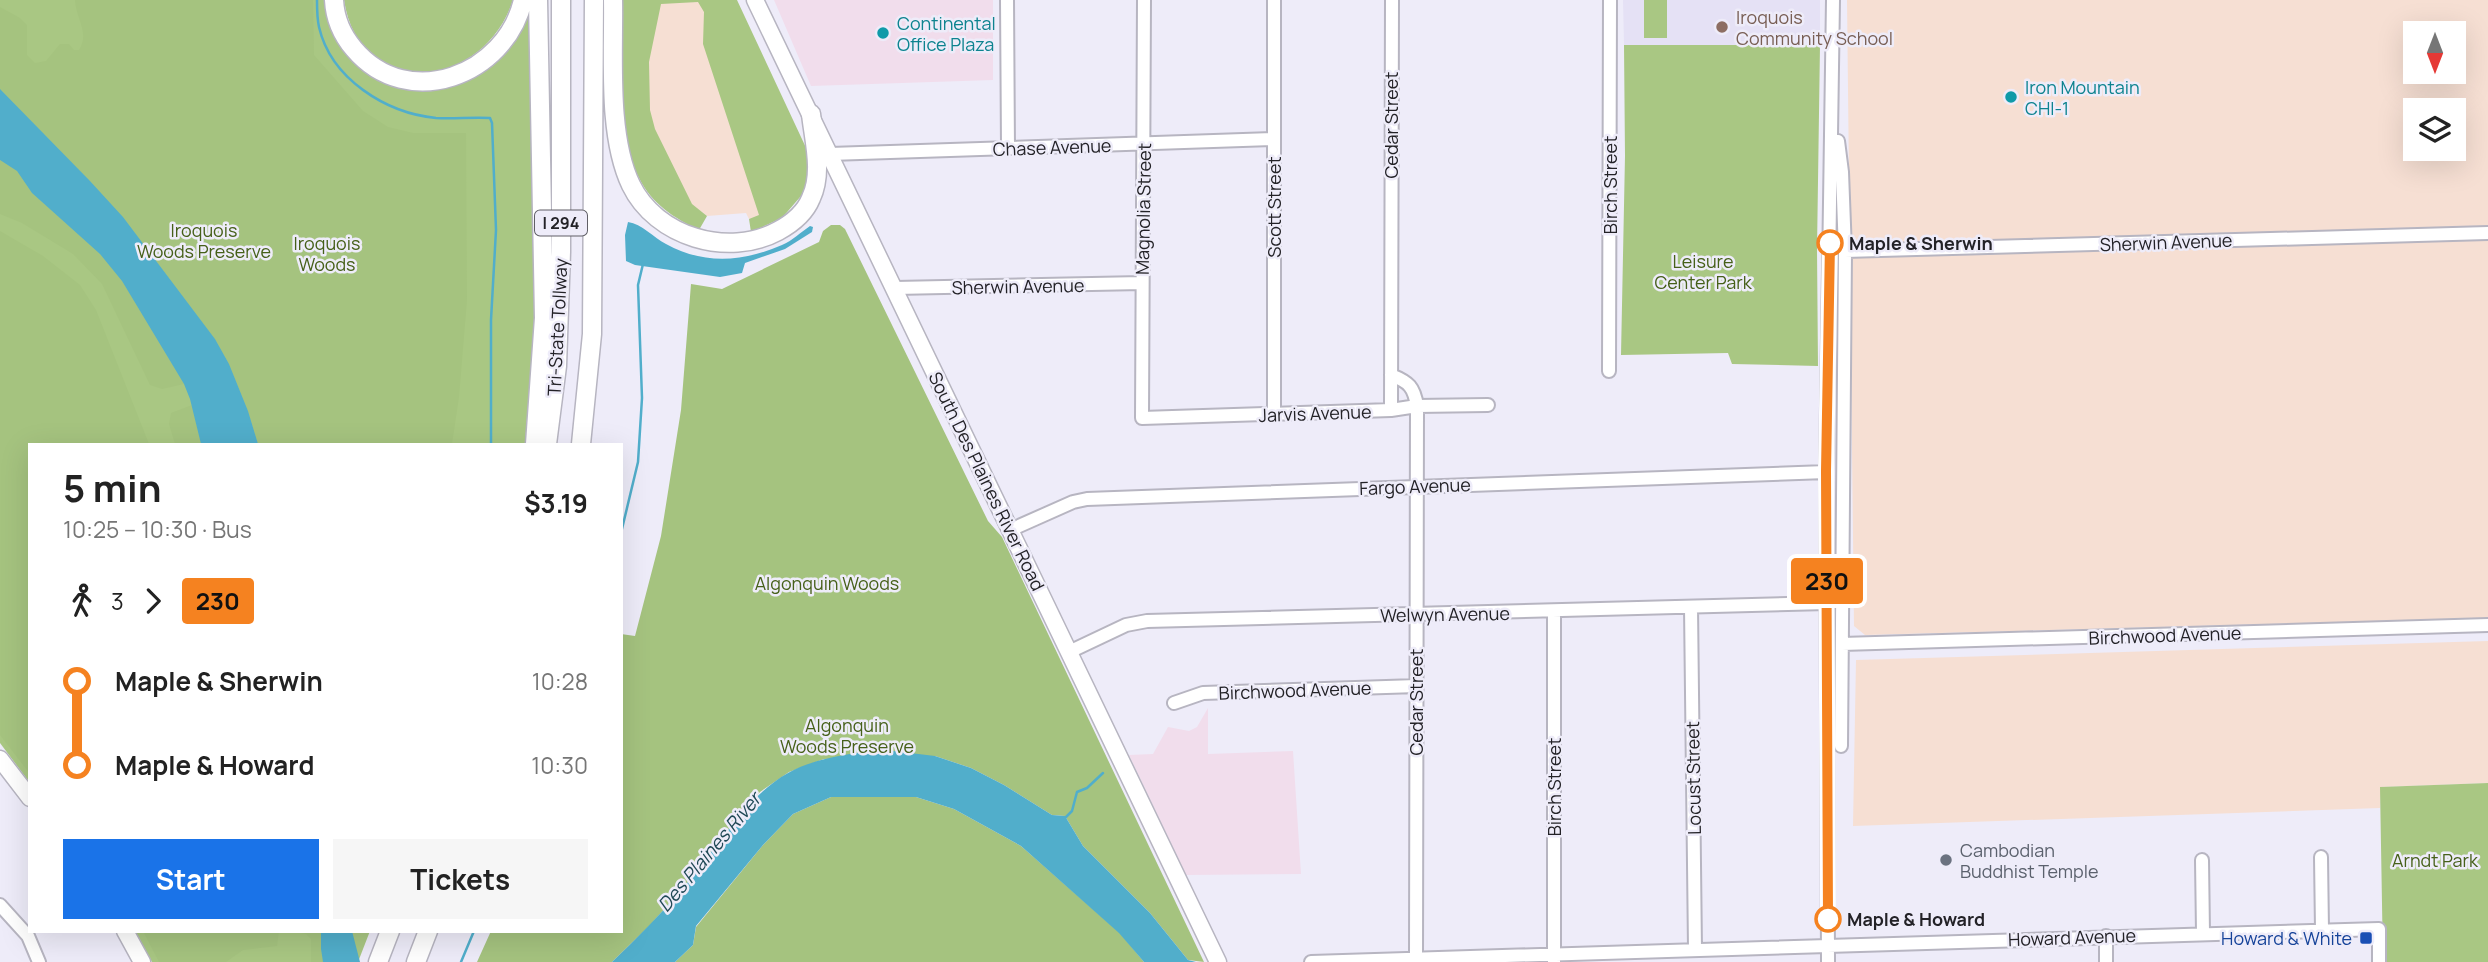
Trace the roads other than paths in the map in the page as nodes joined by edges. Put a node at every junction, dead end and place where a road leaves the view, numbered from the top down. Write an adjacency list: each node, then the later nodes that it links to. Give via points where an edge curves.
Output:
1 (334, 0): 2 (highway, via 339,25 358,54 375,69 417,82 455,76 478,65 509,34)
2 (523, 0)
3 (538, 0): 31 (highway, via 544,318)
4 (561, 0): 32 (highway, Tri-State Tollway / I 294, via 558,354)
5 (594, 0): 33 (highway, Tri-State Tollway / I 294, via 593,322)
6 (613, 0): 14 (highway, via 615,115 626,172 651,211 679,231 711,243 732,244 770,236 794,220 806,208 815,185)
7 (755, 0): 14 (main road, South Des Plaines River Road)
8 (1007, 0): 18 (street)
9 (1144, 0): 17 (street, Magnolia Street)
10 (1274, 0): 16 (street, Scott Street)
11 (1392, 0): 25 (street, Cedar Street)
12 (1610, 0): 24 (street, Birch Street)
13 (1833, 0): 15 (street)
14 (811, 114): 19 (main road, South Des Plaines River Road)
15 (1833, 114): 21 (street, via 1842,172); 34 (street)
16 (1274, 139): 17 (street, Chase Avenue); 29 (street, Scott Street)
17 (1144, 143): 18 (street, Chase Avenue); 22 (street, Magnolia Street)
18 (1008, 148): 19 (street, Chase Avenue)
19 (830, 154): 23 (main road, South Des Plaines River Road)
20 (2488, 233): 21 (street, Sherwin Avenue)
21 (1845, 251): 42 (street)
22 (1142, 283): 23 (street, Sherwin Avenue); 30 (street, Magnolia Street)
23 (895, 288): 36 (main road, South Des Plaines River Road)
24 (1609, 371)
25 (1391, 375): 27 (street, via 1414,389); 28 (street, Cedar Street)
26 (1488, 405): 27 (street, Jarvis Avenue)
27 (1418, 406): 28 (street, Jarvis Avenue); 35 (street, Cedar Street)
28 (1391, 410): 29 (street, Jarvis Avenue)
29 (1274, 415): 30 (street, Jarvis Avenue)
30 (1142, 418)
31 (535, 443)
32 (547, 443)
33 (581, 443)
34 (1826, 471): 35 (street, Fargo Avenue); 37 (street)
35 (1418, 485): 36 (street, Fargo Avenue, via 1087,499); 40 (street, Cedar Street)
36 (1010, 530): 43 (main road, South Des Plaines River Road)
37 (1827, 603): 38 (street, Welwyn Avenue); 58 (street)
38 (1691, 607): 39 (street, Welwyn Avenue); 59 (street, Locust Street)
39 (1554, 612): 40 (street, Welwyn Avenue); 60 (street, Birch Street)
40 (1416, 614): 43 (street, Welwyn Avenue, via 1147,621 1126,625); 44 (street, Cedar Street)
41 (2488, 625): 42 (street, Birchwood Avenue)
42 (1842, 645): 46 (street)
43 (1069, 652): 66 (main road, South Des Plaines River Road)
44 (1417, 687): 45 (street, Birchwood Avenue, via 1203,693); 61 (street, Cedar Street)
45 (1174, 703)
46 (1841, 746)
47 (0, 759): 48 (main road)
48 (28, 795)
49 (2321, 857): 52 (street)
50 (2202, 860): 56 (street)
51 (0, 905): 62 (street, via 28,936)
52 (2322, 930): 56 (street, Howard Avenue); 70 (street, Howard Avenue, via 2379,929)
53 (126, 933): 63 (main road)
54 (389, 933): 64 (highway)
55 (427, 933): 65 (highway)
56 (2203, 933): 57 (street, Howard Avenue)
57 (2106, 936): 58 (street, Howard Avenue); 69 (street)
58 (1828, 945): 59 (street, Howard Avenue); 68 (street)
59 (1695, 949): 60 (street, Howard Avenue)
60 (1554, 958): 61 (street, Howard Avenue)
61 (1416, 959): 67 (street, Howard Avenue)
62 (38, 962)
63 (142, 962)
64 (378, 962)
65 (416, 962)
66 (1218, 962)
67 (1311, 962)
68 (1828, 962)
69 (2106, 962)
70 (2379, 962)

